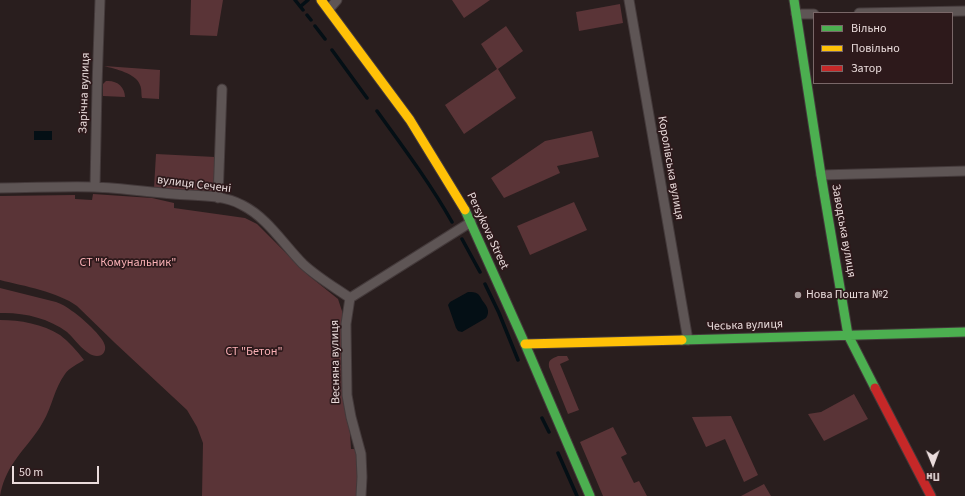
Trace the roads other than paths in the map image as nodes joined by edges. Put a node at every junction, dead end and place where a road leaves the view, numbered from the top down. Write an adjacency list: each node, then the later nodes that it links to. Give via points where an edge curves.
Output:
1 (100, 0): 14 (street, Зарічна вулиця)
2 (321, 0): 6 (street, Persykova Street)
3 (337, 0): 6 (street)
4 (629, 0): 21 (street, Королівська вулиця)
5 (794, 0): 9 (street, Заводська вулиця)
6 (329, 9): 17 (street, Persykova Street, via 410,120)
7 (965, 11): 8 (street)
8 (912, 12)
9 (796, 14): 10 (street); 13 (street, Заводська вулиця)
10 (813, 14)
11 (222, 89): 16 (street)
12 (965, 171): 13 (street)
13 (821, 175): 20 (street, Заводська вулиця)
14 (95, 187): 15 (street, вулиця Сечені); 16 (street, вулиця Сечені)
15 (0, 188)
16 (218, 198): 18 (street, вулиця Сечені, via 242,205 257,214 302,263)
17 (471, 222): 18 (street); 22 (street, Persykova Street)
18 (350, 298): 23 (street, Весняна вулиця, via 346,324 347,395 361,454)
19 (965, 332): 20 (street, Чеська вулиця)
20 (848, 335): 21 (street, Чеська вулиця); 25 (street, Заводська вулиця)
21 (688, 340): 22 (street, Чеська вулиця)
22 (525, 344): 24 (street, Persykova Street)
23 (361, 496)
24 (590, 496)
25 (931, 496)

